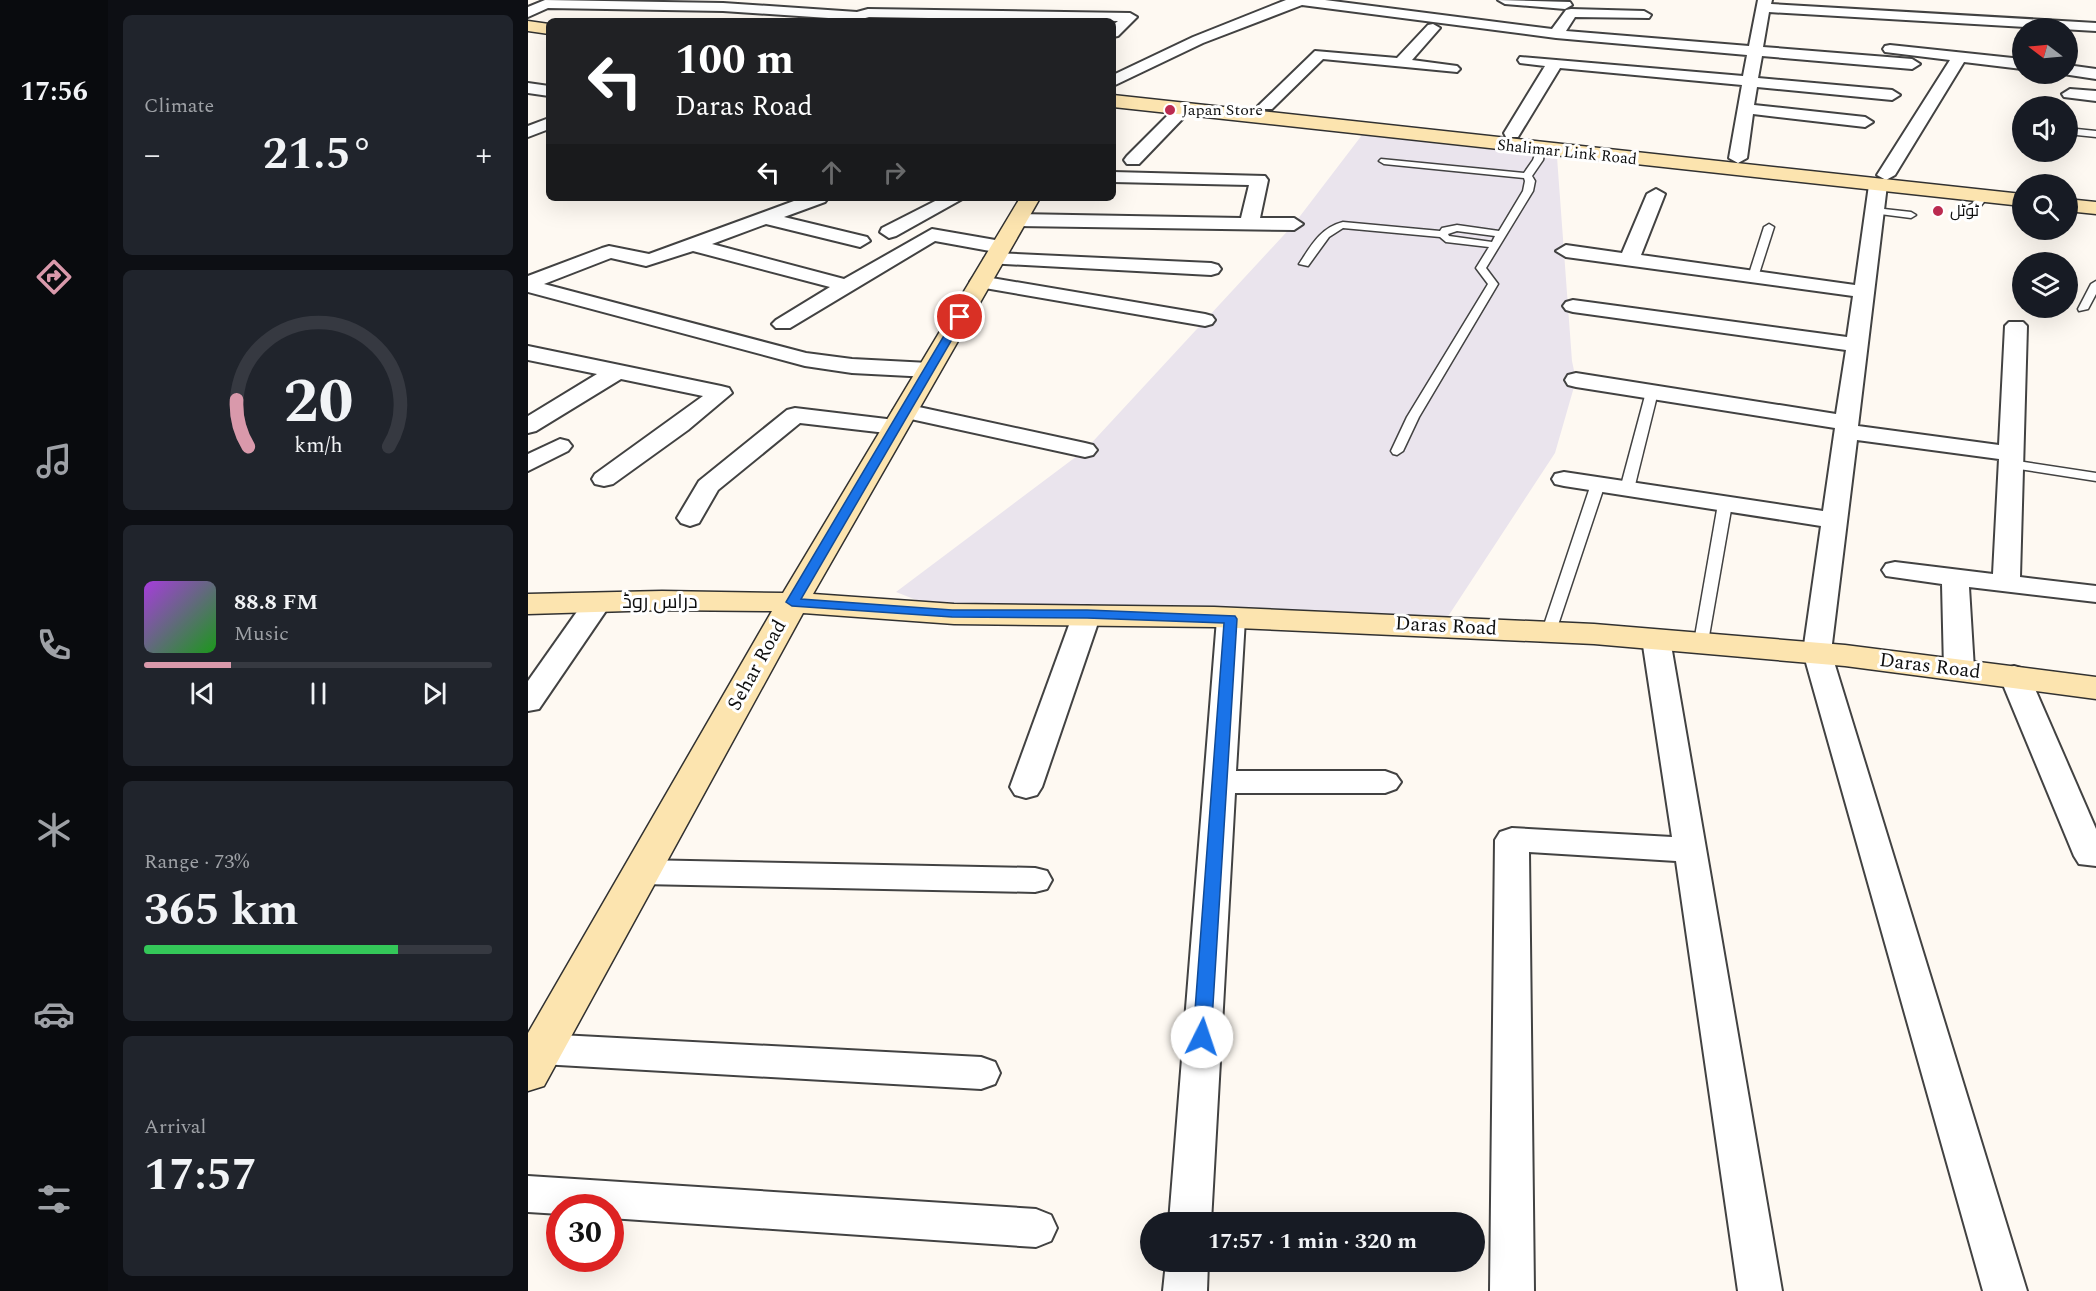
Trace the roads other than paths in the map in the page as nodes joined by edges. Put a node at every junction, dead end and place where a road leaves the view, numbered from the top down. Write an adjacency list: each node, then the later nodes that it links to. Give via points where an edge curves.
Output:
1 (1505, 0): 5 (street)
2 (1921, 0): 17 (street)
3 (1298, 1): 16 (street); 30 (street, via 1198,40)
4 (1764, 4): 6 (street); 20 (street)
5 (1565, 5)
6 (1825, 6): 17 (street)
7 (528, 13): 9 (street, via 545,4 723,7)
8 (1644, 15): 16 (street, via 1571,13)
9 (858, 16): 10 (street); 15 (street, via 868,13 1130,17)
10 (868, 18)
11 (528, 27): 14 (main road)
12 (2096, 27): 17 (street)
13 (1433, 28): 23 (street)
14 (546, 29)
15 (1116, 30)
16 (1556, 34): 20 (street)
17 (1927, 35): 20 (street); 21 (street)
18 (528, 36): 19 (main road)
19 (546, 38)
20 (1755, 44): 26 (street); 31 (street)
21 (1960, 56): 25 (street); 56 (street)
22 (1525, 60): 24 (street)
23 (1401, 63): 27 (street); 39 (street, via 1320,54)
24 (1555, 63): 31 (street); 47 (street)
25 (2012, 63)
26 (1912, 64)
27 (1452, 69)
28 (2078, 72): 29 (street)
29 (2096, 74)
30 (1116, 80)
31 (1751, 81): 36 (street); 41 (street)
32 (528, 88): 34 (street)
33 (1116, 90): 39 (main road, Shalimar Link Road)
34 (546, 91)
35 (2070, 94): 37 (street)
36 (1892, 95)
37 (2096, 96)
38 (1116, 101): 40 (main road, Shalimar Link Road)
39 (1266, 106): 44 (main road, Shalimar Link Road)
40 (1184, 109): 44 (main road, Shalimar Link Road); 51 (street)
41 (1747, 109): 42 (street); 50 (street)
42 (1865, 122)
43 (546, 124): 45 (street)
44 (1415, 129): 47 (main road, Shalimar Link Road); 49 (main road, Shalimar Link Road)
45 (528, 132)
46 (2078, 132): 48 (lane)
47 (1512, 133): 50 (main road, Shalimar Link Road)
48 (2096, 134)
49 (1541, 149): 53 (lane); 56 (main road, Shalimar Link Road)
50 (1738, 158): 56 (main road, Shalimar Link Road)
51 (1132, 160)
52 (1384, 161): 53 (lane)
53 (1527, 176): 74 (lane, via 1528,191)
54 (1116, 177): 69 (street, via 1259,180)
55 (2012, 188): 56 (main road, Shalimar Link Road)
56 (1879, 190): 59 (main road, Shalimar Link Road); 67 (lane); 87 (street)
57 (1656, 194): 80 (street)
58 (2078, 194): 60 (main road)
59 (1982, 196): 61 (main road, Shalimar Link Road); 66 (lane, via 1979,204)
60 (2096, 196)
61 (2012, 199)
62 (811, 201): 68 (street)
63 (949, 201): 72 (street)
64 (2078, 206): 65 (main road)
65 (2096, 208)
66 (1967, 210)
67 (1911, 215)
68 (765, 218): 75 (street); 77 (street)
69 (1249, 224): 70 (street); 76 (street)
70 (1294, 224)
71 (1769, 228): 83 (lane)
72 (889, 232)
73 (1443, 234): 74 (lane, via 1457,228); 78 (lane, via 1446,239); 81 (lane, via 1333,226)
74 (1502, 234): 78 (lane)
75 (860, 241)
76 (1004, 241): 82 (street); 86 (street, via 932,234); 90 (street); 95 (main road, Sehar Road)
77 (694, 245): 84 (street, via 646,260 609,252); 86 (street)
78 (1494, 245): 104 (lane, via 1481,267 1493,284 1413,417)
79 (1566, 251): 80 (street)
80 (1629, 260): 83 (street)
81 (1304, 264)
82 (1211, 269)
83 (1753, 277): 87 (street)
84 (528, 284): 95 (street, via 805,359)
85 (2096, 284): 89 (lane)
86 (848, 286): 91 (street)
87 (1865, 292): 93 (street)
88 (1573, 306): 93 (street)
89 (2083, 309)
90 (1205, 320)
91 (783, 324)
92 (2016, 326): 105 (street)
93 (1858, 345): 101 (street)
94 (528, 353): 96 (street)
95 (929, 370): 99 (main road, Sehar Road)
96 (618, 371): 100 (street); 108 (street, via 721,393)
97 (1576, 380): 98 (street)
98 (1652, 392): 101 (street); 111 (lane)
99 (900, 419): 103 (street); 113 (street, via 795,415 708,486); 120 (main road, Sehar Road)
100 (528, 426)
101 (1847, 428): 105 (street); 114 (street)
102 (560, 446): 106 (street)
103 (1085, 450)
104 (1397, 451)
105 (2011, 459): 107 (lane); 117 (street)
106 (528, 464)
107 (2096, 477)
108 (603, 478)
109 (1564, 479): 110 (street)
110 (1598, 484): 111 (street); 124 (lane)
111 (1628, 489): 112 (street)
112 (1725, 504): 114 (street); 126 (lane)
113 (690, 518)
114 (1835, 520): 127 (street)
115 (1894, 570): 116 (street)
116 (1955, 578): 117 (street); 128 (street)
117 (2006, 584): 118 (street)
118 (2096, 594)
119 (598, 602): 120 (main road, دراس روڈ); 121 (main road, دراس روڈ); 131 (street)
120 (792, 602): 122 (main road, Daras Road, via 952,614); 137 (main road, Sehar Road)
121 (528, 604)
122 (1087, 614): 123 (main road, Daras Road); 134 (street)
123 (1231, 619): 124 (main road, Daras Road); 132 (street)
124 (1549, 631): 125 (main road, Daras Road)
125 (1656, 639): 126 (main road, Daras Road); 135 (street)
126 (1701, 642): 127 (main road, Daras Road)
127 (1817, 652): 128 (main road, Daras Road); 148 (street)
128 (1959, 669): 129 (main road, Daras Road)
129 (2014, 675): 130 (main road, Daras Road); 136 (street)
130 (2096, 688)
131 (528, 702)
132 (1219, 782): 133 (street); 142 (street)
133 (1385, 782)
134 (1026, 787)
135 (1691, 850): 146 (street, via 1512,840); 147 (street)
136 (2091, 856)
137 (641, 872): 138 (street); 139 (main road, Sehar Road)
138 (1035, 880)
139 (535, 1061): 140 (street)
140 (981, 1074)
141 (528, 1194): 143 (street)
142 (1191, 1212)
143 (1036, 1228)
144 (1186, 1272): 145 (street)
145 (1185, 1291)
146 (1512, 1291)
147 (1760, 1291)
148 (2005, 1291)

